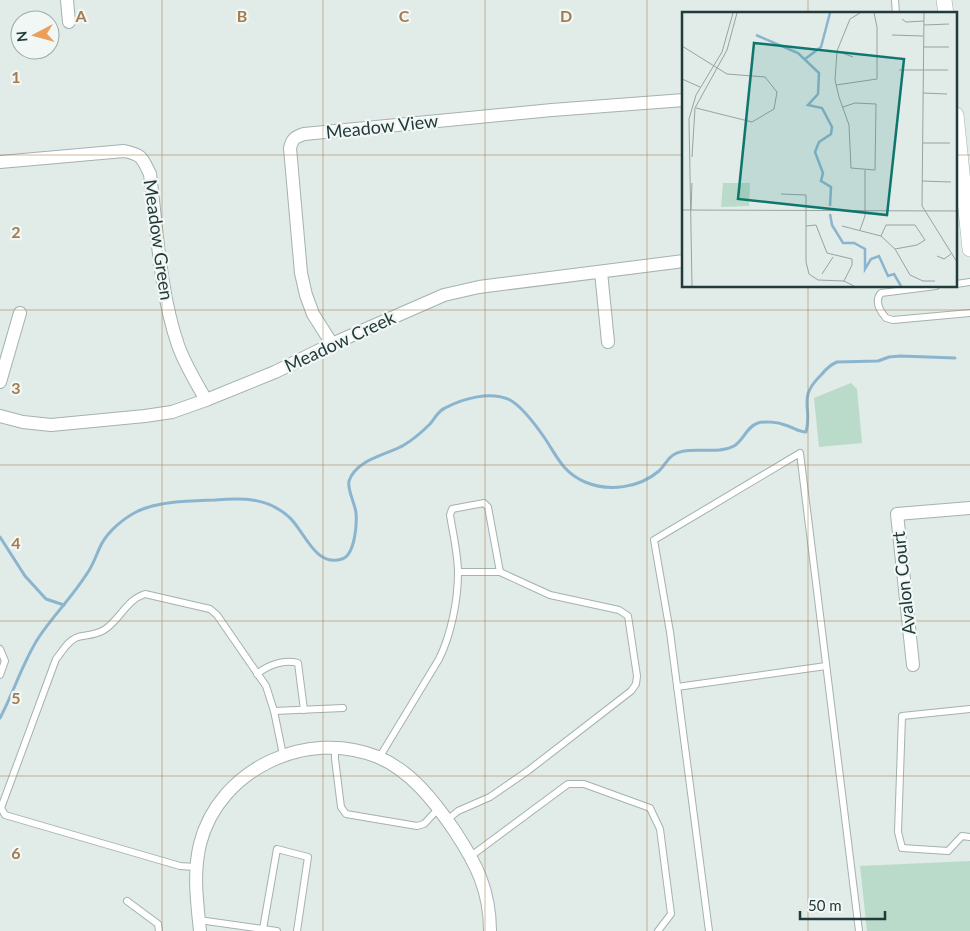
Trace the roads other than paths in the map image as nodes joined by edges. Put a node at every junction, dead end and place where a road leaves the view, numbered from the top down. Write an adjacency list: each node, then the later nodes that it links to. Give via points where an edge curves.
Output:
1 (67, 0): 2 (street)
2 (69, 22)
3 (682, 100): 14 (street, Meadow View, via 295,137 290,148 301,273 313,314)
4 (958, 123): 5 (main road)
5 (962, 139): 7 (main road)
6 (0, 162): 16 (street, Meadow Green, via 124,150 142,158 150,174 167,303 178,345)
7 (970, 249)
8 (682, 261): 9 (street, Meadow Creek)
9 (602, 272): 13 (street); 14 (street, Meadow Creek, via 479,287 444,295)
10 (920, 288): 12 (lane, via 881,293 878,306 886,318 893,320)
11 (20, 313): 15 (street)
12 (970, 313)
13 (608, 342)
14 (332, 344): 16 (street, Meadow Creek)
15 (0, 382)
16 (206, 400): 17 (street, Meadow Creek, via 172,412 51,426)
17 (0, 416)
18 (970, 508): 22 (street, Avalon Court, via 898,514)
19 (458, 572): 20 (lane); 20 (lane, via 450,515 452,509 484,503 488,507); 33 (lane, via 447,643)
20 (500, 572): 35 (lane, via 550,596 619,610 628,616 636,684 529,770 490,797 458,811)
21 (0, 649): 25 (lane, via 5,661)
22 (913, 665)
23 (826, 666): 26 (lane); 26 (lane, via 800,453 654,540); 48 (lane)
24 (257, 674): 29 (lane, via 271,664 298,662); 30 (lane, via 266,686); 38 (lane, via 210,609 144,594 136,597 106,630 76,638 56,659 1,808 5,815 180,866)
25 (0, 675)
26 (677, 687): 47 (lane)
27 (343, 708): 29 (lane)
28 (970, 709): 36 (lane, via 902,716 898,832 902,848 948,851 962,836)
29 (304, 710): 30 (lane)
30 (274, 711): 32 (lane)
31 (335, 748): 32 (street, via 319,747); 33 (street, via 364,752); 34 (lane, via 340,807 346,814 417,826 424,824)
32 (283, 755): 38 (street, via 254,770 218,804 200,844)
33 (379, 758): 34 (street, via 413,780)
34 (438, 809): 35 (street)
35 (447, 820): 37 (street)
36 (970, 837)
37 (471, 856): 45 (street, via 486,892); 46 (lane, via 568,784 584,784 650,808 660,829 670,914)
38 (196, 867): 40 (street)
39 (127, 901): 42 (lane, via 158,924)
40 (199, 928): 41 (lane)
41 (263, 929): 43 (lane); 44 (lane, via 276,848 308,857)
42 (159, 931)
43 (277, 931)
44 (297, 931)
45 (490, 931)
46 (658, 931)
47 (709, 931)
48 (859, 931)

